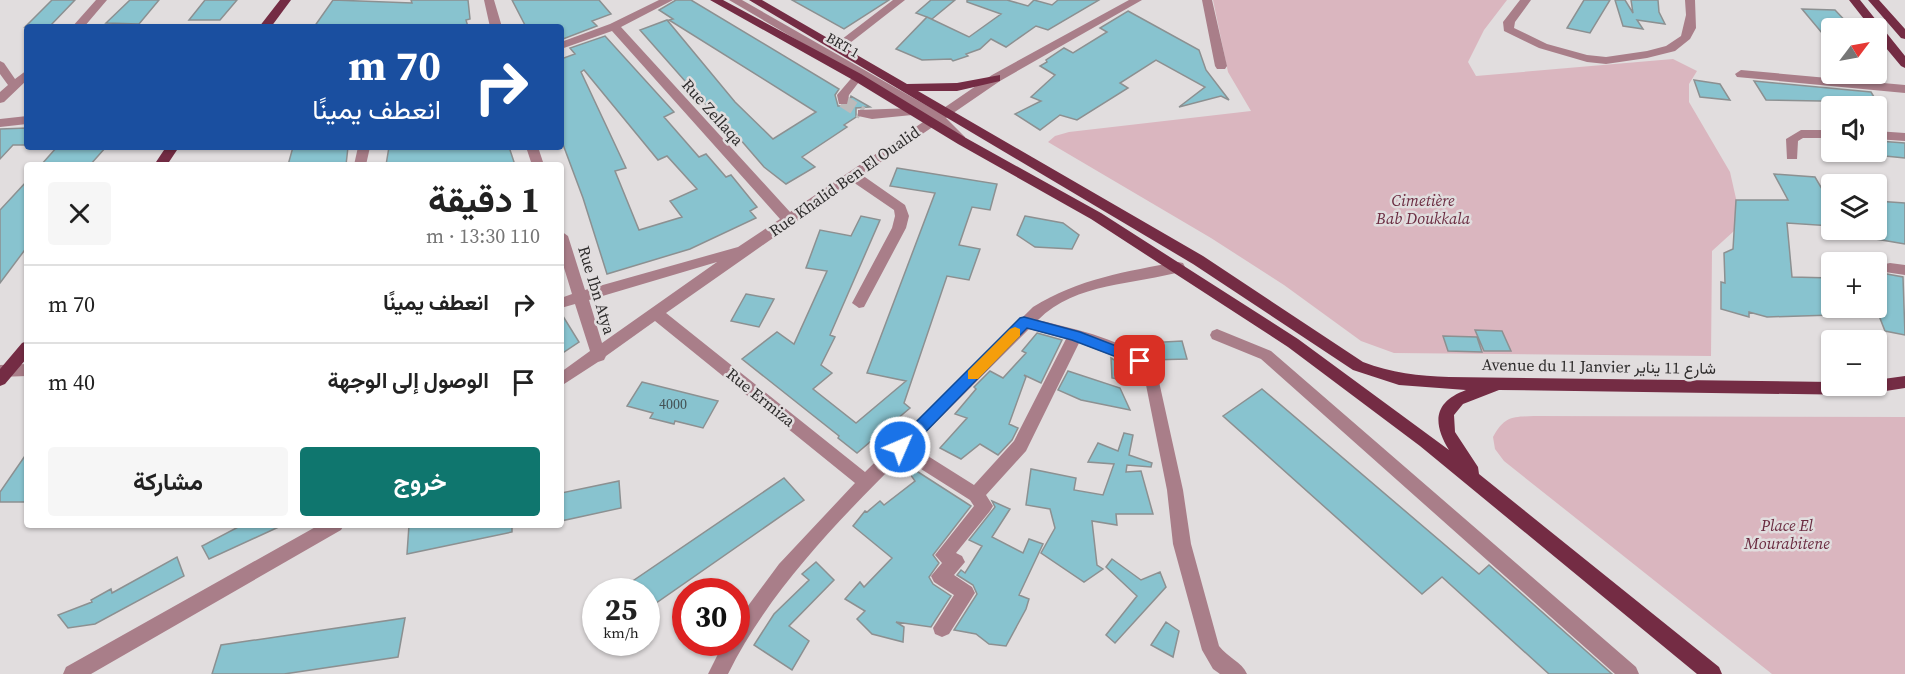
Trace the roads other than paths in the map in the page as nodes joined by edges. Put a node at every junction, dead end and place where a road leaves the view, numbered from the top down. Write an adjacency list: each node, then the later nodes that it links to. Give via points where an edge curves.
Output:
1 (102, 0): 15 (street)
2 (286, 0): 16 (main road)
3 (489, 0): 17 (street)
4 (668, 0): 18 (street)
5 (715, 0): 27 (main road)
6 (734, 0): 36 (street, BRT 1)
7 (754, 0): 21 (main road)
8 (900, 0): 21 (street)
9 (1137, 0): 28 (street, Rue Khalid Ben El Oualid)
10 (1207, 0): 24 (street)
11 (1526, 0): 12 (street, via 1508,29 1599,60 1664,53 1679,46 1686,39 1693,17)
12 (1690, 0)
13 (1854, 0): 22 (main road)
14 (1874, 0): 19 (main road)
15 (81, 24)
16 (267, 24)
17 (495, 24)
18 (614, 26): 20 (street); 45 (street, Rue Zellaqa)
19 (1905, 36)
20 (564, 45)
21 (837, 48): 30 (main road)
22 (1905, 64)
23 (0, 65): 29 (street)
24 (1221, 66)
25 (1741, 74): 31 (street)
26 (24, 77): 29 (street)
27 (857, 77): 33 (street, via 843,95); 34 (main road)
28 (996, 78): 30 (main road, via 957,87); 36 (street, Rue Khalid Ben El Oualid)
29 (14, 86): 32 (street)
30 (902, 86): 36 (main road)
31 (1905, 89)
32 (0, 99)
33 (843, 101)
34 (912, 111): 35 (street); 36 (main road)
35 (862, 113)
36 (938, 116): 39 (street, BRT 1); 44 (street, Rue Khalid Ben El Oualid); 48 (main road, via 962,141)
37 (24, 120): 38 (street)
38 (0, 123)
39 (978, 130): 64 (main road, Avenue du 11 Janvier شارع 11 يناير, via 1198,260 1358,366 1390,379)
40 (1821, 134): 43 (street, via 1801,134 1792,139)
41 (1887, 136): 42 (street)
42 (1905, 137)
43 (1792, 156)
44 (853, 175): 45 (street, Rue Khalid Ben El Oualid); 53 (street, via 900,208 902,216)
45 (789, 220): 47 (street, Rue Khalid Ben El Oualid)
46 (564, 245): 51 (street, Rue Ibn Atya)
47 (748, 247): 51 (street); 54 (street, Rue Khalid Ben El Oualid)
48 (1178, 267): 55 (street, via 1085,286 1048,304); 71 (main road, via 1319,362)
49 (1890, 268): 50 (street)
50 (1905, 270)
51 (581, 297): 52 (street); 59 (street, Rue Ibn Atya)
52 (564, 302)
53 (859, 303)
54 (656, 313): 59 (street, Rue Khalid Ben El Oualid); 70 (street, Rue Ermiza)
55 (1024, 322): 57 (street); 69 (street)
56 (1217, 335): 81 (street, via 1266,355)
57 (1075, 336): 72 (street, via 1020,446); 80 (street, via 1140,361 1151,372 1172,471 1182,543 1210,650 1220,663)
58 (24, 350): 61 (main road)
59 (598, 356): 62 (street, Rue Khalid Ben El Oualid)
60 (24, 370): 61 (street)
61 (2, 374)
62 (564, 378)
63 (1905, 382): 65 (main road, Avenue du 11 Janvier شارع 11 يناير)
64 (1508, 383): 66 (main road, Avenue du 11 Janvier شارع 11 يناير); 71 (main road, via 1469,394 1452,403 1446,413 1452,442)
65 (1887, 385)
66 (1821, 388)
67 (1887, 391): 68 (main road)
68 (1905, 393)
69 (900, 447): 70 (street); 72 (street)
70 (866, 482): 74 (street, via 784,570)
71 (1479, 484): 78 (main road)
72 (976, 495): 75 (street, via 984,506 944,555 956,562 940,576 966,593)
73 (330, 528): 77 (street)
74 (750, 619)
75 (942, 628)
76 (727, 656): 79 (street)
77 (88, 671)
78 (1710, 673)
79 (718, 674)
80 (1237, 674)
81 (1629, 674)

